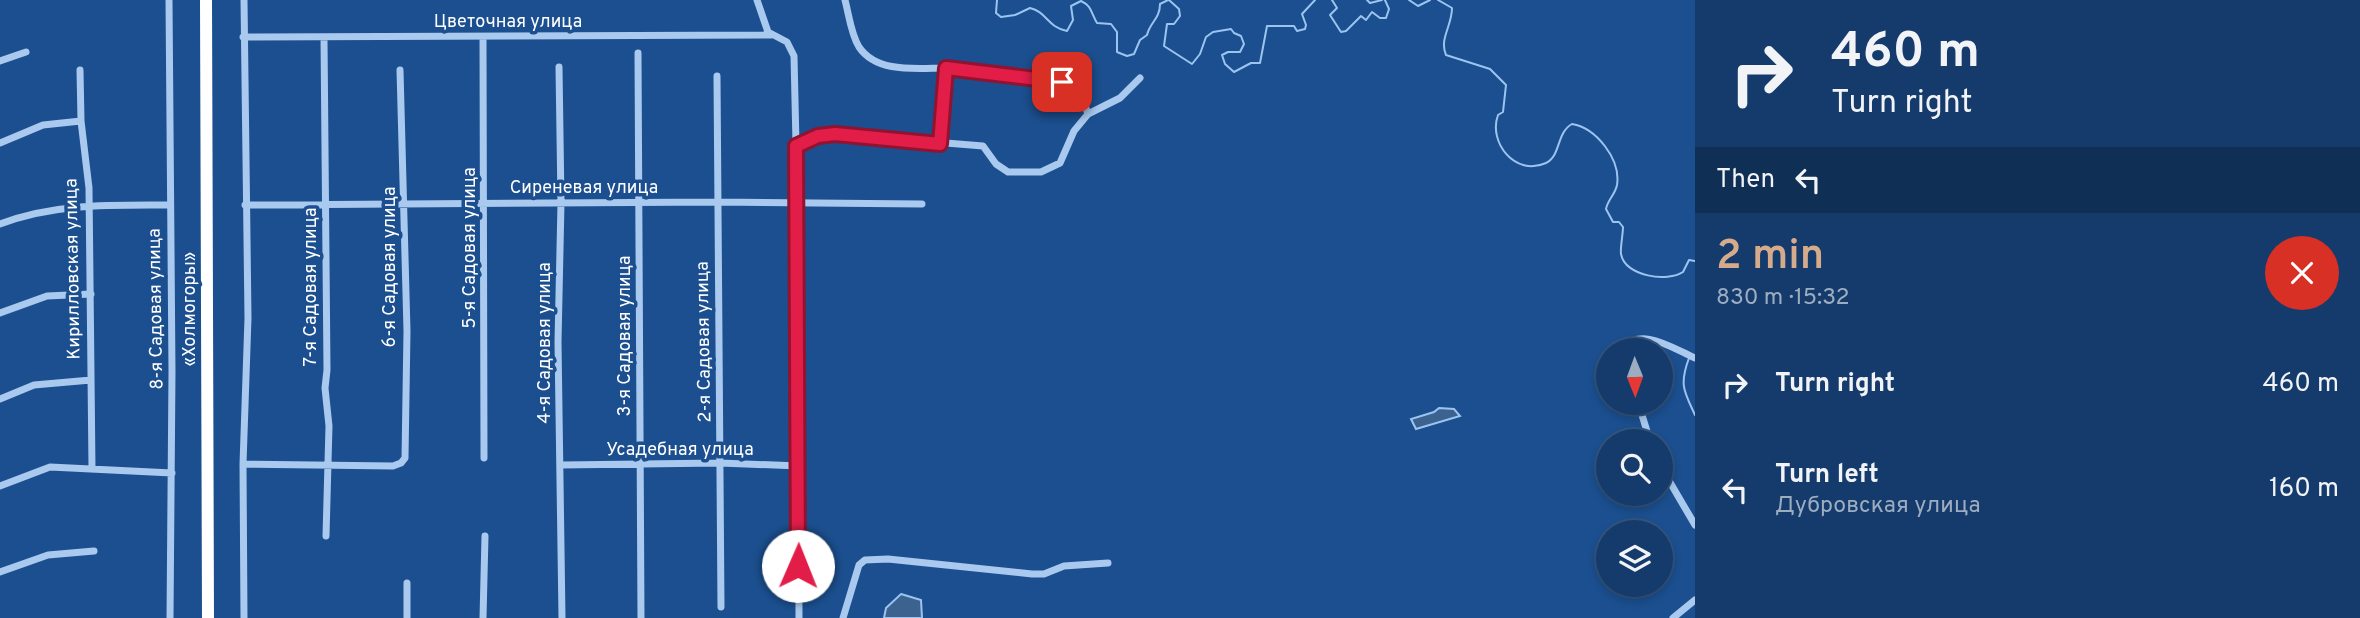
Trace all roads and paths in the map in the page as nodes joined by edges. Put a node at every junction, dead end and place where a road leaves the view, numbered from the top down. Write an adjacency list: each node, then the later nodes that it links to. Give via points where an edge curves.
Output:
1 (169, 0): 33 (street, 8-я Садовая улица)
2 (206, 0): 63 (highway, «Холмогоры»)
3 (244, 0): 7 (street)
4 (757, 0): 6 (street, via 764,26)
5 (845, 0): 14 (street, via 858,46 869,59 900,67)
6 (772, 36): 8 (street, Цветочная улица); 23 (street, via 787,42 794,56)
7 (243, 37): 9 (street, Цветочная улица); 34 (street)
8 (483, 37): 9 (street, Цветочная улица); 29 (street, 5-я Садовая улица)
9 (324, 38): 27 (street, 7-я Садовая улица)
10 (26, 52): 12 (street)
11 (638, 53): 26 (street, 3-я Садовая улица)
12 (0, 61)
13 (559, 67): 25 (street, 4-я Садовая улица)
14 (946, 68): 19 (street, via 1062,82 1080,92); 22 (street)
15 (400, 70): 28 (street, 6-я Садовая улица)
16 (80, 71): 20 (street, Кирилловская улица)
17 (717, 76): 24 (street, 2-я Садовая улица)
18 (1140, 78): 19 (street, via 1120,98)
19 (1088, 114): 22 (street, via 1074,131 1060,163 1041,172 1008,173 982,146)
20 (81, 121): 21 (street, via 43,125); 32 (street, Кирилловская улица)
21 (0, 143)
22 (940, 144): 23 (street, via 835,134)
23 (796, 146): 30 (street)
24 (717, 202): 26 (street, Сиреневая улица); 30 (street, Сиреневая улица); 43 (street, 2-я Садовая улица)
25 (561, 203): 26 (street, Сиреневая улица); 29 (street, Сиреневая улица); 45 (street, 4-я Садовая улица)
26 (639, 203): 46 (street, 3-я Садовая улица)
27 (325, 204): 28 (street, Сиреневая улица); 34 (street, Сиреневая улица); 47 (street, 7-я Садовая улица)
28 (405, 204): 29 (street, Сиреневая улица); 47 (street, 6-я Садовая улица, via 405,458 401,463)
29 (485, 204): 42 (street, 5-я Садовая улица)
30 (796, 204): 31 (street, Сиреневая улица); 48 (street)
31 (922, 204)
32 (89, 205): 33 (street); 35 (street, via 27,213); 36 (street, Кирилловская улица)
33 (170, 205): 50 (street, 8-я Садовая улица)
34 (245, 205): 44 (street, via 248,330)
35 (0, 224)
36 (91, 294): 37 (street, via 47,296); 40 (street, Кирилловская улица)
37 (0, 313)
38 (1673, 348): 39 (street)
39 (1695, 359)
40 (90, 380): 41 (street, via 34,385); 49 (street, Кирилловская улица)
41 (0, 399)
42 (484, 458)
43 (720, 463): 46 (street, Усадебная улица); 48 (street, Усадебная улица); 61 (street, 2-я Садовая улица)
44 (243, 464): 47 (street); 64 (street)
45 (561, 465): 46 (street, Усадебная улица); 67 (street, 4-я Садовая улица)
46 (640, 465): 68 (street, 3-я Садовая улица)
47 (326, 466): 54 (street, 7-я Садовая улица)
48 (799, 466): 69 (street)
49 (92, 468): 50 (street); 51 (street, via 50,467)
50 (172, 473): 62 (street, 8-я Садовая улица)
51 (0, 486)
52 (1673, 487): 53 (street)
53 (1695, 525)
54 (326, 536)
55 (485, 536): 66 (street)
56 (94, 551): 58 (street, via 48,555)
57 (1108, 563): 70 (street, via 1032,574 864,560)
58 (0, 572)
59 (407, 583): 65 (street)
60 (1695, 600): 71 (street)
61 (721, 607)
62 (170, 618)
63 (208, 618)
64 (244, 618)
65 (407, 618)
66 (483, 618)
67 (562, 618)
68 (641, 618)
69 (799, 618)
70 (843, 618)
71 (1673, 618)

